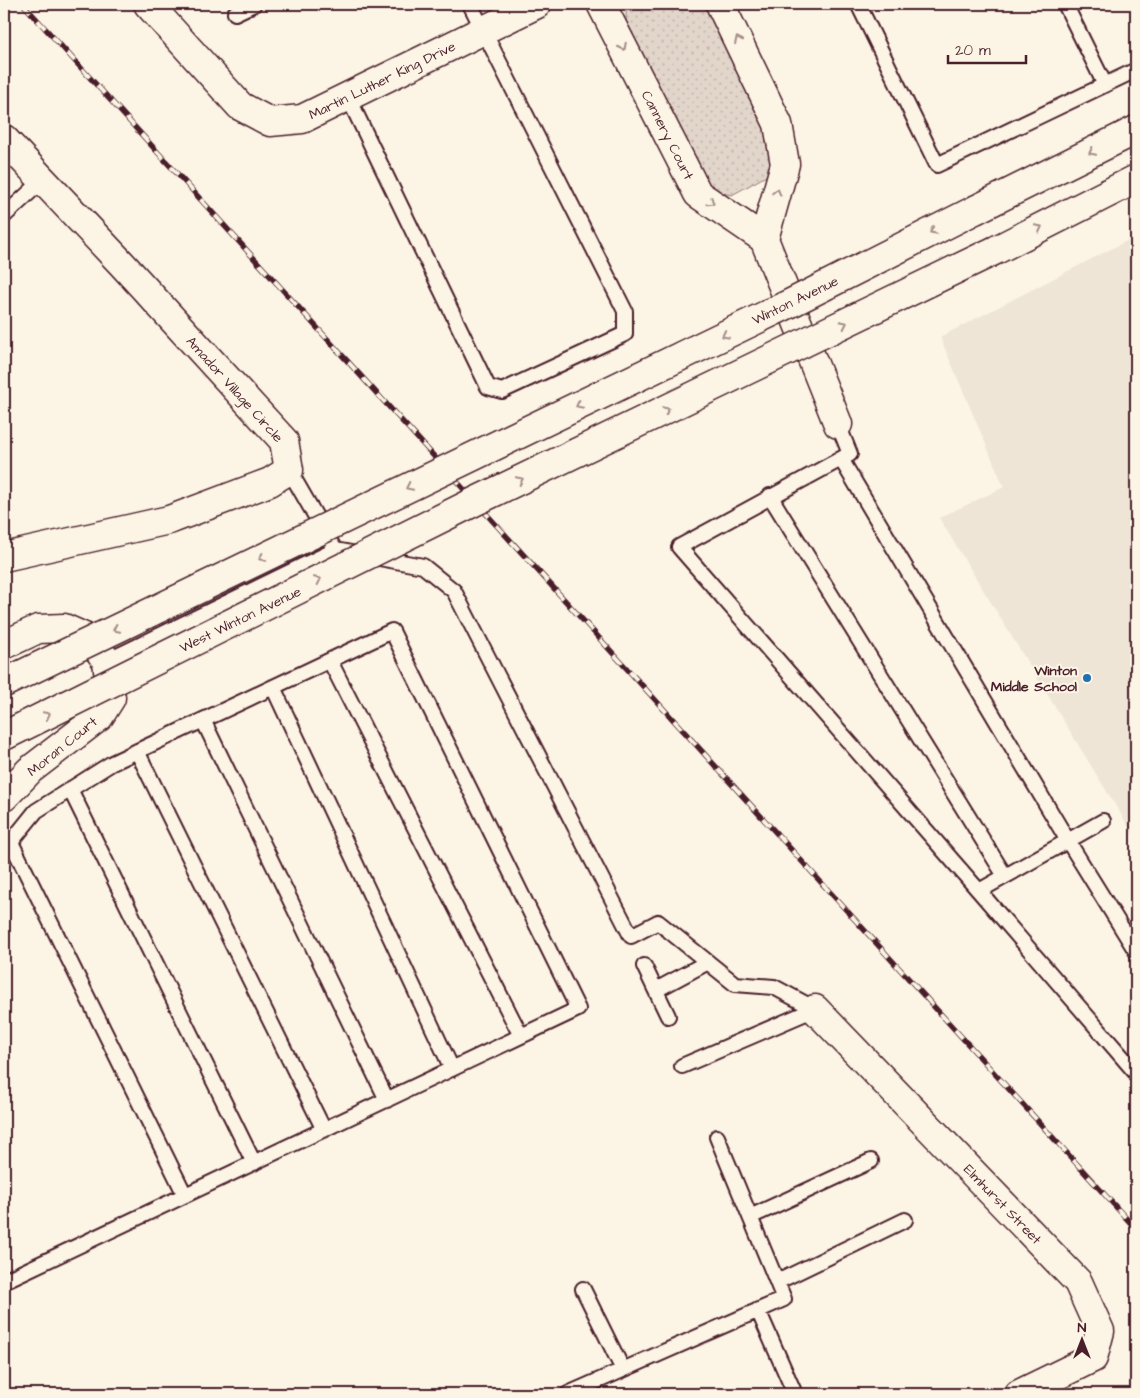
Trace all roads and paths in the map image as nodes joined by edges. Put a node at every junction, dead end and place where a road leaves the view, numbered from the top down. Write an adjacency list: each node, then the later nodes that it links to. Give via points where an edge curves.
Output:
1 (148, 4): 13 (street, Martin Luther King Drive, via 240,106 270,122 302,119)
2 (254, 4): 9 (lane)
3 (470, 4): 10 (lane)
4 (537, 4): 10 (street, Martin Luther King Drive)
5 (601, 4): 19 (street, Cannery Court, one-way to 19, via 698,194)
6 (720, 4): 19 (street, one-way to 6, via 784,164 778,124)
7 (858, 4): 12 (lane, via 937,165)
8 (1065, 4): 12 (lane)
9 (234, 13)
10 (483, 30): 13 (street, Martin Luther King Drive); 13 (lane, via 625,311 625,334 502,392 488,387)
11 (1136, 70): 12 (lane)
12 (1105, 86)
13 (348, 97)
14 (1136, 130): 29 (street, Winton Avenue, one-way to 29, bridge, via 791,303)
15 (4, 139): 17 (street, Amador Village Circle)
16 (1136, 179): 32 (street, West Winton Avenue, one-way to 16, bridge)
17 (43, 180): 18 (lane); 22 (street, Amador Village Circle, via 284,441)
18 (4, 216)
19 (764, 239): 20 (street)
20 (838, 424): 21 (lane, via 850,454)
21 (841, 459): 23 (lane); 37 (lane)
22 (290, 470): 24 (lane); 25 (street, via 270,482 169,520)
23 (770, 496): 38 (lane); 39 (lane, via 679,547)
24 (335, 550): 27 (lane); 41 (lane, via 423,566 454,591 631,936 658,922)
25 (4, 557)
26 (4, 644): 27 (street, via 38,629 64,628 92,640)
27 (107, 661): 35 (street, Moran Court, via 111,698 99,717 30,770)
28 (330, 661): 30 (lane); 46 (lane); 46 (lane, via 392,631 578,1009)
29 (4, 683)
30 (273, 688): 31 (lane); 48 (lane)
31 (203, 720): 33 (lane); 50 (lane)
32 (4, 736)
33 (137, 751): 34 (lane); 51 (lane)
34 (70, 789): 54 (lane); 55 (lane, via 36,811 11,842)
35 (4, 796)
36 (1103, 821): 37 (lane)
37 (1068, 841): 38 (lane); 40 (lane)
38 (1006, 876): 39 (lane)
39 (979, 891): 49 (lane)
40 (1136, 951)
41 (708, 962): 43 (lane); 44 (lane, via 736,984 774,987)
42 (644, 966): 43 (lane)
43 (656, 990): 45 (lane)
44 (815, 1009): 47 (lane); 65 (street, Elmhurst Street, via 1078,1282 1100,1331 1093,1358)
45 (668, 1016)
46 (521, 1036): 48 (lane)
47 (682, 1066)
48 (452, 1069): 50 (lane)
49 (1136, 1073)
50 (386, 1100): 51 (lane)
51 (324, 1130): 54 (lane)
52 (717, 1137): 56 (lane)
53 (871, 1161): 56 (lane)
54 (254, 1163): 55 (lane)
55 (185, 1196): 58 (lane)
56 (750, 1217): 59 (lane)
57 (905, 1220): 59 (lane)
58 (4, 1282)
59 (777, 1282): 61 (lane, via 784,1299)
60 (583, 1289): 62 (lane)
61 (758, 1310): 62 (lane); 64 (lane)
62 (623, 1370): 63 (lane)
63 (568, 1394)
64 (796, 1394)
65 (1019, 1394)

